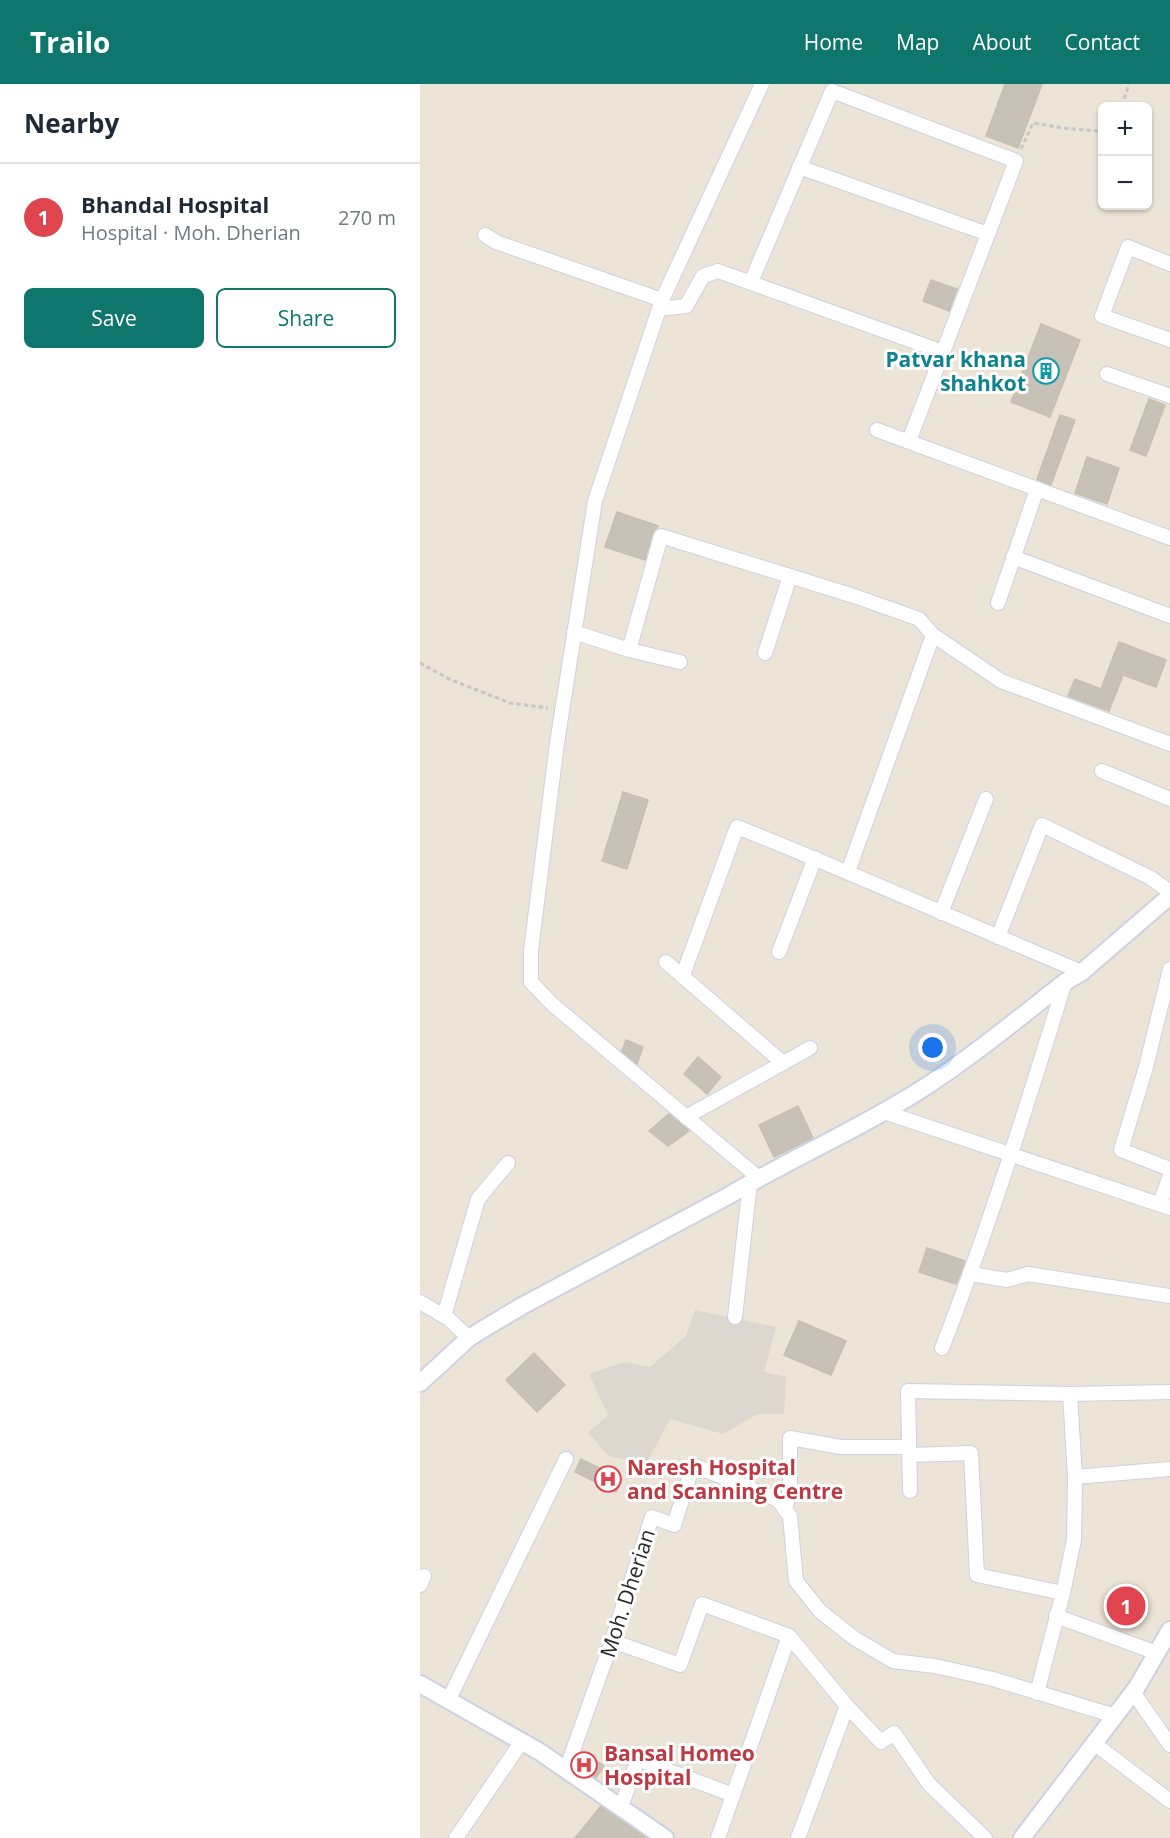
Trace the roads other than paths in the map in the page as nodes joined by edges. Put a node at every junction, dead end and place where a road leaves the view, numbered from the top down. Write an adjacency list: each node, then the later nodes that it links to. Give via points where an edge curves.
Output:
1 (762, 84): 7 (street)
2 (799, 166): 3 (street); 3 (street, via 832,91 1016,161); 6 (street)
3 (988, 234): 9 (street)
4 (485, 235): 7 (street)
5 (1170, 264): 8 (street, via 1128,247 1102,316)
6 (751, 282): 7 (street, via 718,271 704,276 686,306); 9 (street)
7 (661, 304): 20 (street, via 595,501)
8 (1170, 340)
9 (943, 352): 13 (street)
10 (1107, 374): 11 (street)
11 (1170, 396)
12 (877, 430): 13 (street)
13 (909, 441): 14 (street)
14 (1037, 489): 15 (street); 16 (street)
15 (1170, 537)
16 (1013, 557): 18 (street); 19 (street)
17 (790, 576): 21 (street, via 919,619); 22 (street, via 661,536); 23 (street)
18 (998, 603)
19 (1170, 616)
20 (574, 632): 22 (street); 43 (street, via 531,950 531,982)
21 (933, 635): 25 (street, via 1001,681); 30 (street)
22 (629, 650): 24 (street)
23 (765, 653)
24 (680, 662)
25 (1170, 744)
26 (1102, 771): 28 (street)
27 (986, 799): 32 (street)
28 (1170, 799)
29 (815, 858): 30 (street); 34 (street); 38 (street, via 737,827)
30 (848, 872): 32 (street)
31 (1170, 894): 33 (street, via 1151,878 1042,825); 37 (street)
32 (941, 914): 33 (street)
33 (998, 937): 37 (street)
34 (778, 952)
35 (666, 962): 38 (street)
36 (1170, 969): 46 (street, via 1121,1150)
37 (1082, 972): 39 (street)
38 (683, 975): 41 (street)
39 (1065, 982): 42 (street, via 974,1053); 44 (street)
40 (810, 1048): 41 (street)
41 (783, 1063): 43 (street)
42 (884, 1112): 44 (street); 48 (street)
43 (686, 1117): 48 (street)
44 (1012, 1154): 49 (street); 50 (street)
45 (508, 1163): 53 (street, via 478,1199)
46 (1170, 1169)
47 (1170, 1174): 49 (street)
48 (754, 1180): 54 (street); 55 (street)
49 (1165, 1206)
50 (971, 1274): 51 (street, via 1007,1280 1028,1274); 56 (street)
51 (1170, 1296)
52 (420, 1302): 53 (street)
53 (444, 1316): 55 (street)
54 (735, 1317)
55 (469, 1338): 57 (street)
56 (942, 1348)
57 (420, 1383)
58 (1170, 1392): 59 (street)
59 (1070, 1394): 60 (street, via 908,1391); 63 (street)
60 (910, 1451): 64 (street); 65 (street, via 841,1447 790,1438 790,1488); 66 (street, via 971,1453 977,1575)
61 (566, 1459): 75 (street)
62 (1170, 1469): 63 (street)
63 (1075, 1477): 66 (street, via 1074,1540)
64 (910, 1491)
65 (785, 1510): 70 (street, Moh. Dherian, via 778,1500 693,1465 674,1525 652,1517); 74 (street, via 790,1516 796,1581 820,1611 854,1638 893,1661 935,1666)
66 (1063, 1593): 67 (street)
67 (1056, 1616): 71 (street); 74 (street)
68 (1170, 1632): 71 (street)
69 (789, 1636): 70 (street, via 702,1604 680,1665); 76 (street); 82 (street)
70 (612, 1641): 81 (street, Moh. Dherian)
71 (1157, 1653): 73 (street)
72 (420, 1684): 75 (street)
73 (1133, 1692): 77 (street); 80 (street)
74 (1037, 1693): 77 (street)
75 (449, 1699): 78 (street)
76 (847, 1707): 88 (street); 89 (street, via 881,1742 894,1733 929,1784)
77 (1115, 1716): 79 (street)
78 (522, 1742): 81 (street); 85 (street)
79 (1095, 1744): 83 (street); 90 (street)
80 (1170, 1745)
81 (566, 1770): 84 (street)
82 (733, 1795): 84 (street, via 638,1759); 87 (street)
83 (1170, 1801)
84 (621, 1807): 86 (street)
85 (456, 1838)
86 (665, 1838)
87 (718, 1838)
88 (798, 1838)
89 (985, 1838)
90 (1022, 1838)

